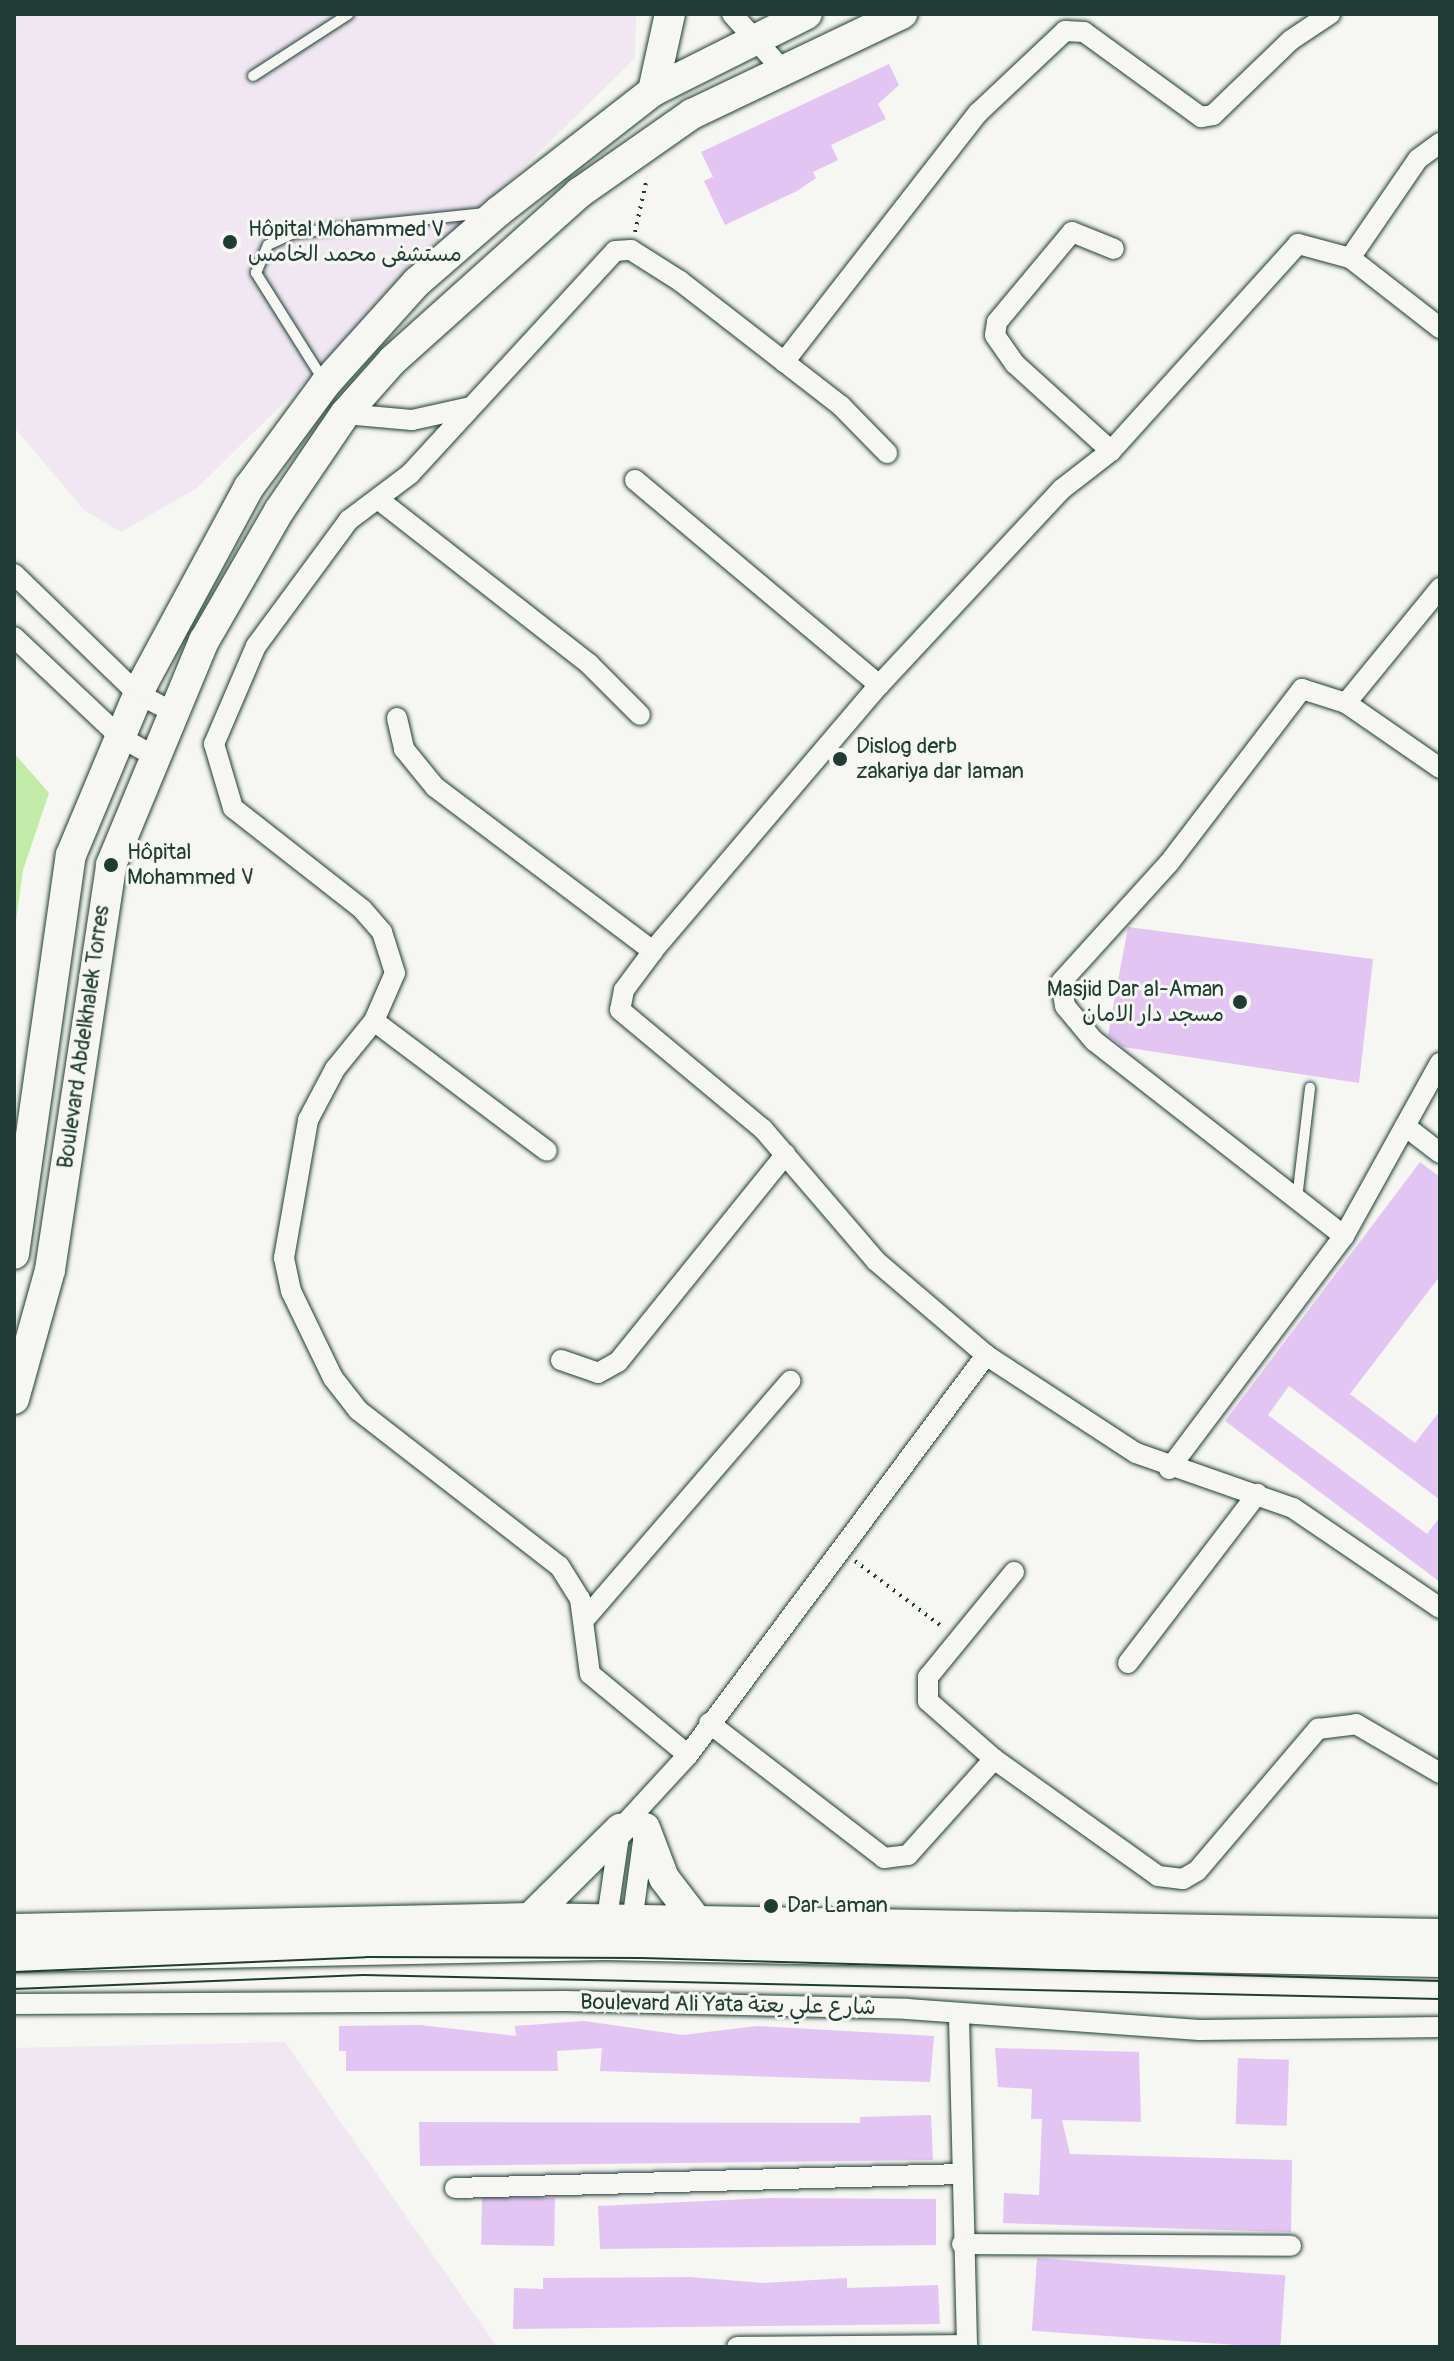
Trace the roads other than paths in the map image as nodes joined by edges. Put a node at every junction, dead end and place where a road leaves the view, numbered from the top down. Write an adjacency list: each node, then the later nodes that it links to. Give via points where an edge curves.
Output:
1 (349, 14): 9 (lane)
2 (670, 14): 10 (street)
3 (732, 14): 7 (street)
4 (807, 14): 7 (street, Boulevard Abdelkhalek Torres)
5 (902, 14): 8 (street, Boulevard Abdelkhalek Torres)
6 (1330, 14): 16 (street, via 1291,40 1213,115 1201,117 1084,32 1065,31 978,113)
7 (757, 35): 8 (street); 10 (street, Boulevard Abdelkhalek Torres)
8 (781, 68): 19 (street, Boulevard Abdelkhalek Torres, via 655,141 488,268)
9 (253, 76)
10 (653, 91): 12 (street, Boulevard Abdelkhalek Torres)
11 (1440, 143): 14 (street, via 1418,159)
12 (499, 211): 17 (street, Boulevard Abdelkhalek Torres, via 417,282); 17 (lane, via 294,233 268,245 256,273)
13 (1114, 249): 20 (street, via 1072,232 997,322 995,335 1015,364)
14 (1350, 258): 15 (street); 20 (street, via 1298,244)
15 (1440, 328)
16 (784, 362): 18 (street, via 631,250 602,256); 21 (street)
17 (326, 383): 28 (street, Boulevard Abdelkhalek Torres, via 249,487)
18 (471, 407): 19 (street, via 412,420); 23 (street)
19 (345, 414): 30 (street, Boulevard Abdelkhalek Torres, via 279,511)
20 (1111, 451): 27 (street, via 1062,489)
21 (887, 453)
22 (635, 480): 27 (street)
23 (378, 499): 31 (street, via 589,664); 37 (street, via 349,520 256,646 214,744 233,808 382,932 395,973)
24 (14, 574): 28 (street)
25 (1440, 588): 29 (street)
26 (14, 637): 33 (street)
27 (879, 685): 36 (street)
28 (138, 694): 30 (street); 33 (street, Boulevard Abdelkhalek Torres)
29 (1346, 703): 35 (street); 44 (street, via 1302,689 1059,993 1094,1041)
30 (171, 711): 34 (street, Boulevard Abdelkhalek Torres)
31 (640, 715)
32 (397, 718): 36 (street, via 404,749 435,787)
33 (120, 737): 34 (street); 46 (street, Boulevard Abdelkhalek Torres, via 71,855)
34 (153, 755): 50 (street, Boulevard Abdelkhalek Torres, via 111,865 50,1270)
35 (1440, 768)
36 (653, 951): 43 (street, via 624,990 622,1018)
37 (374, 1021): 41 (street); 55 (street, via 335,1069 308,1120 286,1275 333,1378 358,1410 559,1566)
38 (1440, 1063): 40 (street)
39 (1310, 1088): 44 (lane)
40 (1405, 1126): 42 (street); 45 (street)
41 (547, 1151)
42 (1440, 1153)
43 (786, 1154): 47 (street, via 876,1261); 48 (street, via 618,1362 598,1373)
44 (1297, 1199): 45 (street)
45 (1344, 1236): 51 (street)
46 (14, 1254)
47 (986, 1355): 51 (street); 57 (street)
48 (561, 1360)
49 (790, 1381): 55 (street)
50 (14, 1399)
51 (1169, 1469): 52 (street)
52 (1257, 1494): 54 (street, via 1293,1508); 56 (street)
53 (1014, 1572): 59 (street, via 925,1690 935,1711)
54 (1440, 1608)
55 (584, 1620): 58 (street, via 590,1674)
56 (1128, 1663)
57 (709, 1723): 58 (street); 59 (street, via 884,1858 908,1855)
58 (688, 1755): 61 (street)
59 (994, 1759): 60 (street, via 1172,1880 1197,1871 1318,1729 1356,1724)
60 (1440, 1773)
61 (638, 1819): 62 (street); 63 (street, via 664,1878); 65 (street)
62 (530, 1918): 64 (street); 65 (street)
63 (697, 1921): 65 (street); 66 (street)
64 (14, 1929)
65 (618, 1932): 67 (street); 68 (street)
66 (1440, 1934)
67 (14, 1957)
68 (1440, 1962)
69 (14, 2004): 70 (street, Boulevard Ali Yata شارع علي يعتة, via 565,2001 907,2009)
70 (959, 2017): 71 (street, Boulevard Ali Yata شارع علي يعتة, via 1199,2030); 72 (street)
71 (1440, 2027)
72 (961, 2174): 73 (street); 74 (street)
73 (455, 2188)
74 (962, 2244): 75 (street); 76 (street)
75 (1291, 2246)
76 (967, 2346): 77 (street)
77 (737, 2347)

